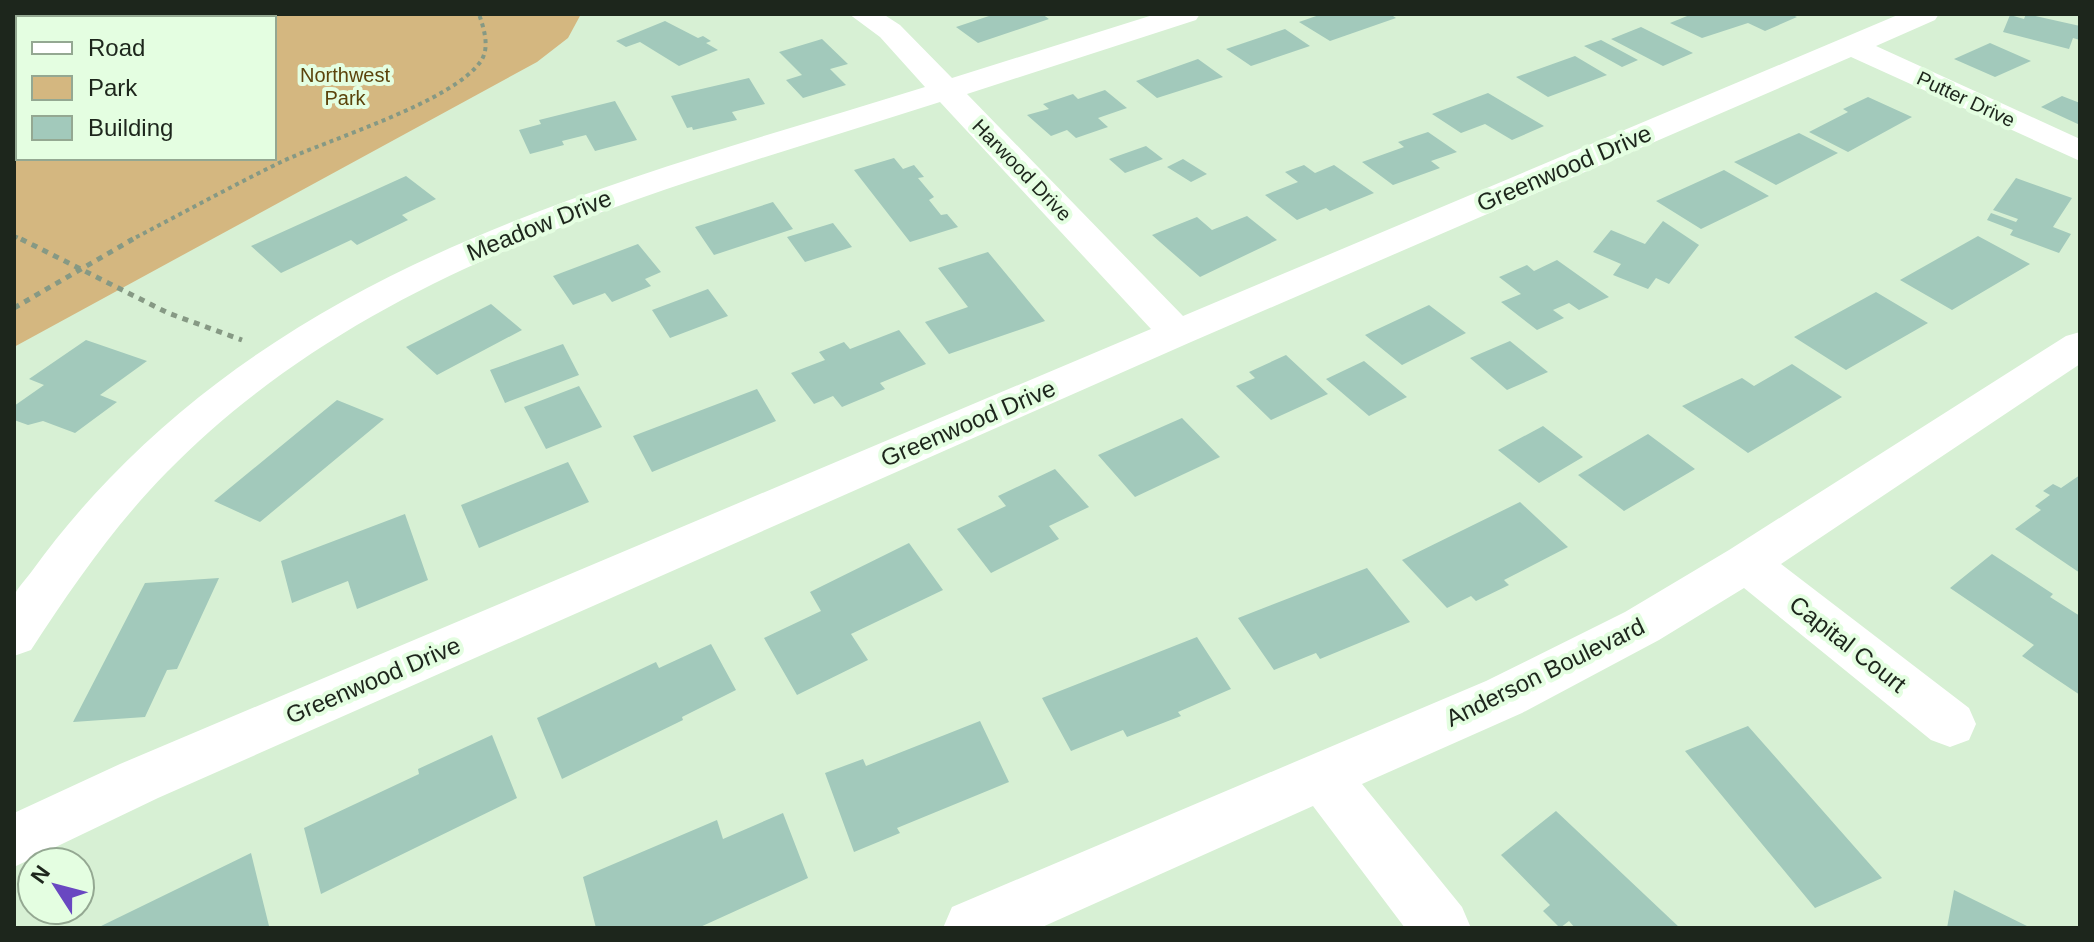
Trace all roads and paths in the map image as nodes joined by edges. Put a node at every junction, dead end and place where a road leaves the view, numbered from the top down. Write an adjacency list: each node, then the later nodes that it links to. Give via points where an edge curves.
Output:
1 (479, 14): 9 (path, via 486,37 483,58 467,77 397,114 283,161)
2 (863, 14): 6 (street, Harwood Drive, via 890,31)
3 (1186, 14): 6 (street, Meadow Drive)
4 (1925, 14): 5 (street, Greenwood Drive)
5 (1852, 46): 7 (street, Putter Drive); 11 (street, Greenwood Drive)
6 (947, 90): 11 (street, Harwood Drive); 15 (street, Meadow Drive, via 546,219 469,252 325,329 254,376 163,451 65,560)
7 (2080, 151)
8 (14, 236): 9 (path)
9 (81, 270): 10 (path); 12 (path, via 168,313)
10 (14, 308)
11 (1177, 333): 18 (street, Greenwood Drive, via 153,775)
12 (244, 341)
13 (2080, 345): 14 (street, Anderson Boulevard)
14 (1746, 563): 16 (street, Capital Court); 17 (street, Anderson Boulevard, via 1642,626 1504,697)
15 (14, 636)
16 (1950, 724)
17 (1322, 775): 19 (street, Anderson Boulevard); 20 (street)
18 (14, 841)
19 (973, 928)
20 (1441, 928)

